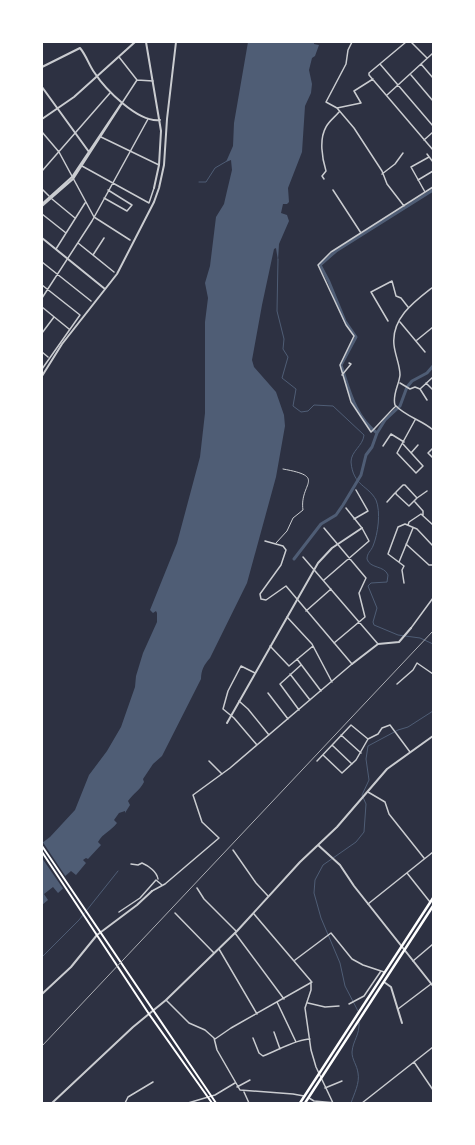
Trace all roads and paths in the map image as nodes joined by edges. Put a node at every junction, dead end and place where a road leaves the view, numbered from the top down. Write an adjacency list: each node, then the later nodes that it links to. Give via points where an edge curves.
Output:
1 (135, 42): 8 (street)
2 (146, 42): 18 (street)
3 (176, 42): 83 (street, via 164,165 159,188 121,267)
4 (352, 42): 26 (street, via 346,64 326,101)
5 (406, 42): 10 (street)
6 (411, 42): 9 (street)
7 (433, 53): 9 (street)
8 (119, 57): 14 (street); 17 (street)
9 (427, 58): 11 (street)
10 (380, 64): 16 (street, via 369,73); 19 (street)
11 (421, 64): 13 (street); 15 (street)
12 (42, 67): 14 (street, via 80,48)
13 (410, 75): 19 (street); 23 (street)
14 (97, 77): 21 (street); 25 (street, via 74,97)
15 (433, 78)
16 (373, 79): 22 (street); 26 (street, via 354,91 361,103)
17 (137, 80): 18 (street); 24 (street)
18 (153, 81): 30 (street)
19 (399, 86): 22 (street); 31 (street)
20 (42, 87): 25 (street)
21 (110, 93): 24 (street); 34 (street)
22 (387, 95): 36 (street)
23 (433, 101)
24 (122, 103): 28 (street); 35 (street); 40 (street)
25 (56, 108): 29 (street); 34 (street)
26 (337, 108): 27 (street)
27 (340, 112): 49 (street, via 362,138); 51 (street, via 327,126 324,134 321,153 326,172 322,176)
28 (148, 118): 30 (street); 38 (street)
29 (42, 119)
30 (160, 120): 45 (street)
31 (433, 126)
32 (42, 132): 39 (street)
33 (433, 132): 36 (street)
34 (75, 134): 39 (street); 40 (street)
35 (101, 137): 38 (street); 46 (street)
36 (424, 140): 37 (street)
37 (433, 150)
38 (130, 151): 45 (street); 53 (street)
39 (59, 152): 48 (street); 50 (street)
40 (89, 152): 50 (street)
41 (404, 153): 49 (street)
42 (427, 154): 43 (street)
43 (429, 157): 44 (street); 52 (street, via 411,168)
44 (433, 162)
45 (159, 165): 55 (street)
46 (82, 166): 50 (street); 53 (street)
47 (433, 171): 52 (street)
48 (42, 172)
49 (382, 174): 64 (street)
50 (72, 178): 60 (street); 62 (street)
51 (324, 179)
52 (418, 180): 59 (street)
53 (112, 183): 55 (street, via 149,203); 57 (street)
54 (433, 187): 59 (street)
55 (154, 188)
56 (42, 189): 60 (street)
57 (108, 190): 61 (street); 61 (street, via 132,205 127,211)
58 (333, 190): 69 (street)
59 (425, 192): 64 (street)
60 (52, 198): 63 (street); 67 (street)
61 (104, 198): 66 (street)
62 (85, 203): 66 (street); 67 (street)
63 (42, 206)
64 (404, 206): 69 (street)
65 (42, 214): 68 (street)
66 (94, 217): 72 (street); 73 (street)
67 (75, 218): 68 (street)
68 (66, 233): 74 (street)
69 (361, 233): 100 (street, via 331,252 318,265 343,320 354,336 340,363)
70 (42, 238): 74 (street)
71 (104, 238): 75 (street)
72 (130, 240)
73 (78, 243): 75 (street); 76 (street)
74 (56, 249): 76 (street)
75 (93, 255): 78 (street)
76 (68, 259): 79 (street); 83 (street)
77 (42, 262): 79 (street)
78 (114, 272)
79 (57, 275): 82 (street); 85 (street)
80 (42, 285): 82 (street)
81 (433, 287): 87 (street)
82 (48, 289): 84 (street); 92 (street, via 80,315)
83 (105, 289): 101 (street, via 62,344)
84 (42, 298)
85 (91, 302)
86 (42, 307): 88 (street)
87 (408, 307): 89 (street, via 396,296 392,281 371,292); 90 (street)
88 (54, 317): 92 (street); 93 (street)
89 (388, 321)
90 (400, 322): 94 (street); 103 (street, via 394,340)
91 (433, 327): 94 (street)
92 (69, 329): 97 (street)
93 (42, 333)
94 (417, 340): 96 (street)
95 (42, 352): 97 (street)
96 (425, 352)
97 (49, 358): 99 (street)
98 (350, 363): 100 (street)
99 (42, 369)
100 (342, 375): 108 (street, via 351,402 370,432)
101 (42, 376)
102 (433, 377): 104 (street)
103 (399, 383): 105 (street, via 410,389); 108 (street, via 394,398)
104 (426, 383): 105 (street); 106 (street)
105 (420, 389): 107 (street)
106 (433, 390)
107 (427, 400)
108 (397, 407): 109 (street)
109 (415, 420): 110 (street, via 425,423); 111 (street)
110 (433, 430)
111 (404, 443): 112 (street, via 391,434); 115 (street); 115 (street, via 397,453 416,473 423,467)
112 (383, 446)
113 (418, 446): 115 (street)
114 (433, 448): 116 (street, via 428,453)
115 (411, 453)
116 (433, 458)
117 (283, 469): 134 (street, via 304,473 308,482 302,504 303,510 293,518 288,531)
118 (356, 490): 126 (street, via 368,511)
119 (427, 491): 121 (street)
120 (396, 493): 121 (street, via 405,485); 122 (street); 123 (street, via 407,506)
121 (417, 498): 123 (street)
122 (387, 502)
123 (415, 502): 125 (street, via 423,511)
124 (346, 508): 126 (street)
125 (423, 515): 127 (street); 128 (street)
126 (354, 519): 130 (street)
127 (408, 525): 131 (street); 139 (street, via 398,527 388,552)
128 (433, 525)
129 (324, 528): 133 (street)
130 (362, 528): 133 (street); 138 (street, via 369,541)
131 (413, 528): 135 (street); 136 (street)
132 (265, 540): 134 (street)
133 (338, 543): 138 (street); 141 (street)
134 (275, 544): 146 (street, via 284,547 285,554 260,598 262,601 266,600 285,586)
135 (406, 544): 139 (street); 140 (street, via 429,565)
136 (433, 546)
137 (303, 557): 141 (street)
138 (350, 557): 142 (street); 149 (street, via 366,578 359,591 365,615)
139 (399, 562): 143 (street, via 404,566)
140 (433, 565)
141 (314, 569): 142 (street); 146 (street)
142 (324, 580): 144 (street)
143 (404, 583)
144 (331, 589): 147 (street); 149 (street)
145 (433, 598): 150 (street)
146 (296, 599): 147 (street); 148 (street)
147 (306, 611): 151 (street)
148 (287, 616): 153 (street); 154 (street)
149 (359, 621): 151 (street); 152 (street)
150 (411, 628): 152 (street, via 395,644)
151 (334, 643): 156 (street)
152 (378, 644): 156 (street)
153 (270, 646): 155 (street, via 288,666); 158 (street)
154 (313, 646): 155 (street); 161 (street)
155 (297, 659): 157 (street)
156 (352, 664): 161 (street)
157 (301, 665): 159 (street); 163 (street)
158 (255, 673): 166 (street); 168 (street, via 242,666 234,677 223,708)
159 (290, 674): 165 (street); 167 (street, via 280,684)
160 (433, 674): 162 (street, via 417,664)
161 (332, 682): 163 (street)
162 (397, 684)
163 (321, 691): 165 (street)
164 (268, 693): 169 (street)
165 (310, 700): 167 (street)
166 (239, 701): 168 (street); 171 (street)
167 (299, 710): 169 (street)
168 (231, 715): 170 (street); 175 (street)
169 (288, 719): 171 (street)
170 (227, 723)
171 (269, 735): 175 (street)
172 (341, 735): 174 (street, via 353,725); 176 (street); 178 (street)
173 (433, 736): 177 (street)
174 (368, 739): 177 (street, via 391,725); 178 (street)
175 (257, 745): 183 (street)
176 (332, 745): 179 (street); 182 (street)
177 (410, 752): 184 (street, via 388,769)
178 (361, 753): 182 (street)
179 (323, 755): 180 (street); 182 (street, via 340,773)
180 (317, 760)
181 (209, 761): 183 (street)
182 (352, 764)
183 (222, 774): 194 (street, via 192,796 203,824 219,838)
184 (368, 792): 185 (street); 190 (street, via 385,802 390,816)
185 (318, 845): 197 (street); 200 (street, via 336,860)
186 (42, 846): 205 (main road)
187 (233, 850): 197 (street)
188 (42, 852): 207 (main road)
189 (433, 852): 190 (street)
190 (424, 858): 192 (street)
191 (131, 864): 193 (street, via 147,865 157,875)
192 (406, 873): 199 (street); 200 (street)
193 (158, 880): 194 (street); 202 (street, via 140,898)
194 (162, 885): 196 (street)
195 (197, 888): 206 (street, via 204,899)
196 (152, 891): 205 (street)
197 (269, 897): 204 (street)
198 (433, 898): 199 (main road)
199 (430, 902): 209 (main road)
200 (368, 904): 209 (street)
201 (433, 907): 211 (main road)
202 (119, 912)
203 (176, 913): 212 (street)
204 (254, 914): 206 (street); 213 (street)
205 (100, 932): 207 (street); 228 (main road)
206 (236, 932): 210 (street); 221 (street, via 250,955)
207 (97, 936): 220 (street, via 71,967); 229 (main road)
208 (433, 944): 214 (street)
209 (402, 946): 211 (street); 216 (main road)
210 (219, 949): 212 (street); 230 (street)
211 (405, 950): 214 (street); 218 (main road)
212 (214, 953): 222 (street)
213 (295, 960): 215 (street, via 331,933 352,959); 217 (street)
214 (413, 961): 219 (street)
215 (381, 970): 216 (street); 225 (street, via 364,996)
216 (384, 973): 240 (main road)
217 (312, 982): 221 (street); 224 (street)
218 (384, 982): 227 (street, via 391,987); 241 (main road)
219 (432, 985): 227 (street)
220 (42, 994)
221 (284, 999): 223 (street)
222 (166, 1000): 228 (street); 235 (street, via 182,1017 208,1032)
223 (277, 1002): 230 (street); 236 (street)
224 (307, 1002): 226 (street, via 325,1007); 234 (street, via 305,1008)
225 (349, 1004)
226 (339, 1006)
227 (398, 1009): 231 (street)
228 (153, 1011): 229 (street); 250 (main road)
229 (149, 1014): 252 (main road); 255 (street)
230 (257, 1014): 235 (street)
231 (402, 1023)
232 (274, 1032): 238 (street)
233 (253, 1038): 238 (street, via 262,1055)
234 (310, 1039): 236 (street); 240 (street)
235 (215, 1040): 245 (street, via 217,1050)
236 (296, 1042): 238 (street)
237 (433, 1047): 239 (street)
238 (280, 1049)
239 (414, 1062): 248 (street); 264 (street)
240 (319, 1074): 241 (street); 251 (main road)
241 (321, 1079): 247 (street); 253 (main road)
242 (250, 1080): 246 (street)
243 (342, 1081): 247 (street)
244 (153, 1082): 256 (street, via 128,1097)
245 (235, 1083): 246 (street); 250 (street)
246 (237, 1087): 249 (street)
247 (325, 1088): 263 (street)
248 (433, 1090)
249 (244, 1092): 251 (street); 260 (street)
250 (211, 1096): 252 (street); 259 (main road)
251 (304, 1096): 261 (main road)
252 (207, 1097): 257 (street); 258 (main road)
253 (309, 1098): 254 (street); 262 (main road)
254 (314, 1102): 263 (street)
255 (52, 1103)
256 (125, 1103)
257 (188, 1103)
258 (212, 1103)
259 (216, 1103)
260 (249, 1103)
261 (300, 1103)
262 (306, 1103)
263 (334, 1103)
264 (362, 1103)

